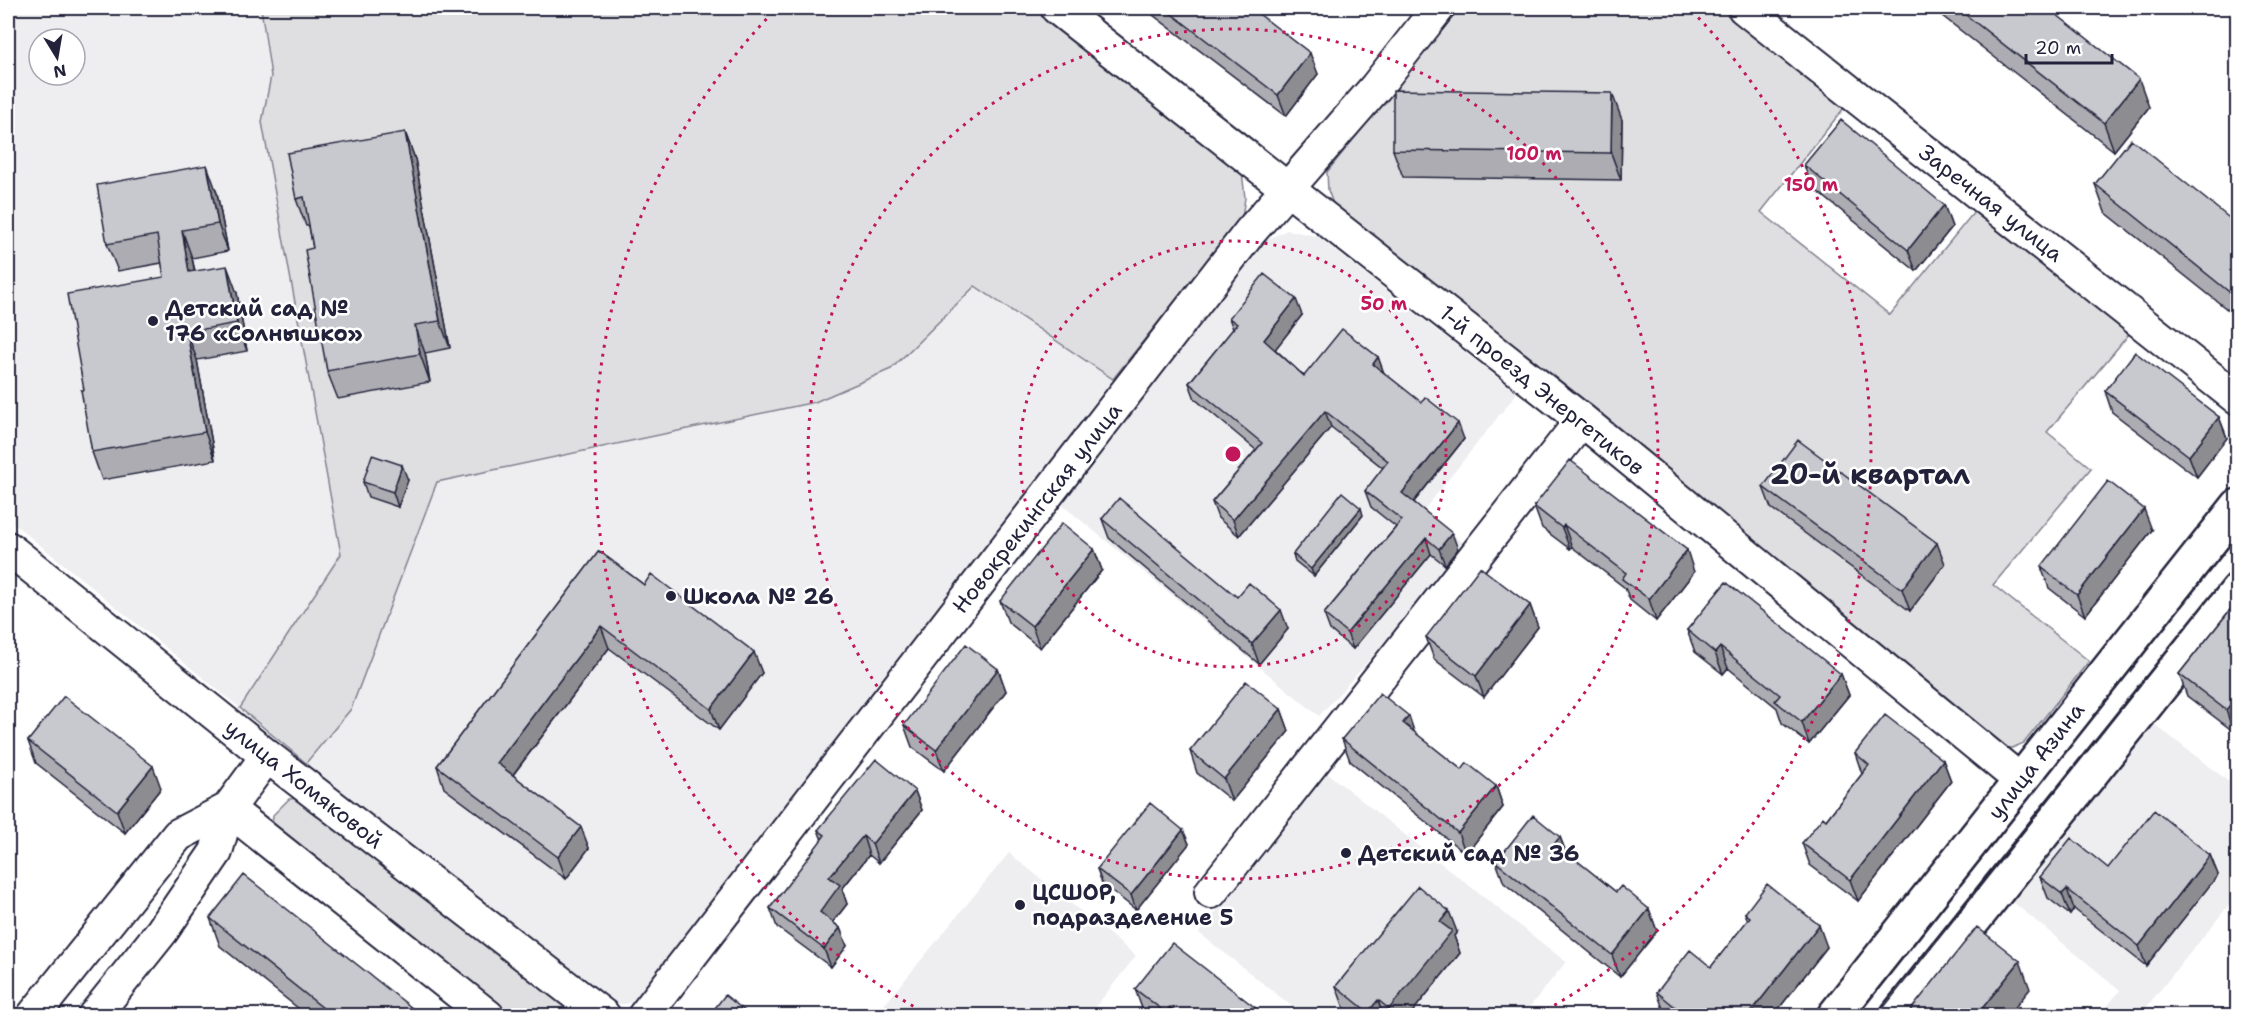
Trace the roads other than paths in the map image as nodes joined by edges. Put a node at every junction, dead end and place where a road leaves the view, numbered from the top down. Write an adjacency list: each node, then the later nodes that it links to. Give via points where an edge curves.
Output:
1 (1057, 8): 4 (street, 1-й проезд Энергетиков)
2 (1438, 8): 4 (street, Новокрекингская улица)
3 (1744, 8): 5 (street, Заречная улица)
4 (1287, 190): 6 (street, 1-й проезд Энергетиков); 18 (street, Новокрекингская улица, via 1250,232)
5 (2238, 399)
6 (1582, 420): 11 (street, 1-й проезд Энергетиков); 13 (street)
7 (2238, 506): 11 (main road, улица Азина)
8 (8, 548): 10 (street, улица Хомяковой)
9 (2238, 590): 20 (main road)
10 (276, 763): 12 (street); 17 (street, улица Хомяковой)
11 (2021, 781): 19 (main road, улица Азина)
12 (228, 809): 14 (street, via 178,835); 15 (street, via 216,852 162,931); 16 (street)
13 (1211, 892)
14 (33, 1016)
15 (94, 1016)
16 (488, 1016)
17 (604, 1016)
18 (644, 1016)
19 (1834, 1016)
20 (1897, 1016)

